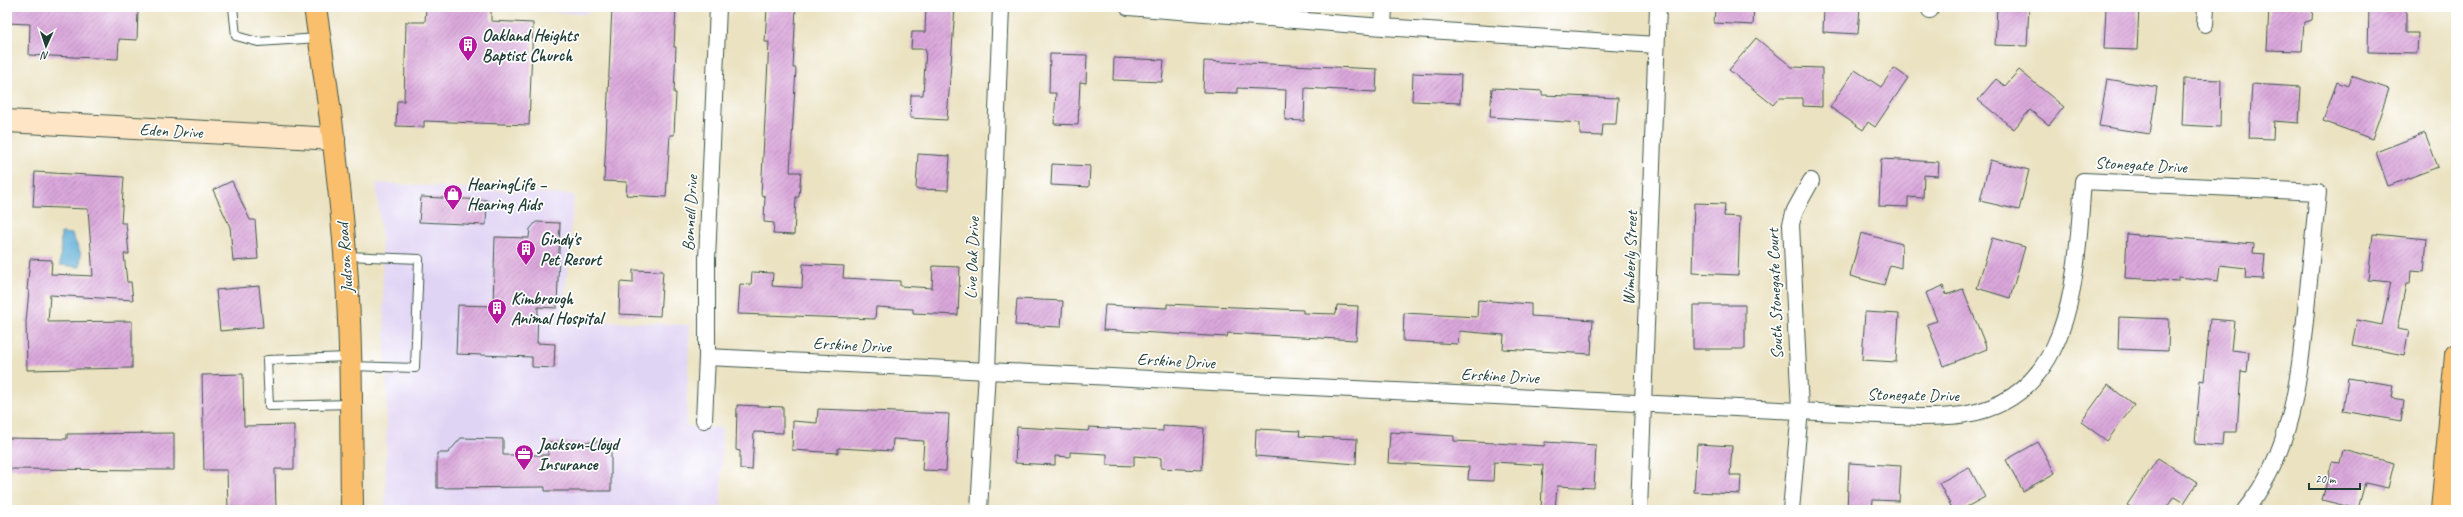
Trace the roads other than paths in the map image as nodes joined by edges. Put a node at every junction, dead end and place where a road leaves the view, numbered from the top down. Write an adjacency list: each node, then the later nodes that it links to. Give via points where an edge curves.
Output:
1 (233, 7): 11 (lane, via 236,36 258,42)
2 (315, 7): 11 (main road, Judson Road)
3 (718, 7): 18 (street, Bonnell Drive, via 707,259)
4 (1001, 7): 20 (street, Live Oak Drive)
5 (1128, 7): 10 (street)
6 (1384, 7): 10 (street)
7 (1658, 7): 12 (street, Wimberly Street)
8 (2206, 7): 9 (street)
9 (2205, 24)
10 (1383, 27): 12 (street)
11 (320, 38): 14 (main road, Judson Road)
12 (1656, 45): 21 (street, Wimberly Street)
13 (7, 121): 14 (street, Eden Drive)
14 (334, 139): 16 (main road, Judson Road)
15 (1810, 181): 23 (street, South Stonegate Court, via 1795,210 1790,234)
16 (346, 256): 19 (main road, Judson Road); 19 (lane, via 419,259 415,368)
17 (2456, 355): 30 (main road)
18 (707, 357): 20 (street, Erskine Drive); 24 (street, Bonnell Drive)
19 (351, 362): 22 (main road, Judson Road); 22 (lane, via 267,360 269,406)
20 (987, 371): 21 (street, Erskine Drive); 26 (street, Live Oak Drive)
21 (1643, 402): 23 (street, Stonegate Drive); 27 (street, Wimberly Street)
22 (351, 404): 25 (main road, Judson Road)
23 (1800, 410): 28 (street); 29 (street, Stonegate Drive, via 1952,416 1993,407 2024,387 2040,372 2053,353 2065,322 2077,252 2083,181 2318,192 2295,402 2275,458)
24 (704, 420)
25 (352, 510)
26 (979, 510)
27 (1639, 510)
28 (1791, 510)
29 (2245, 510)
30 (2442, 510)

